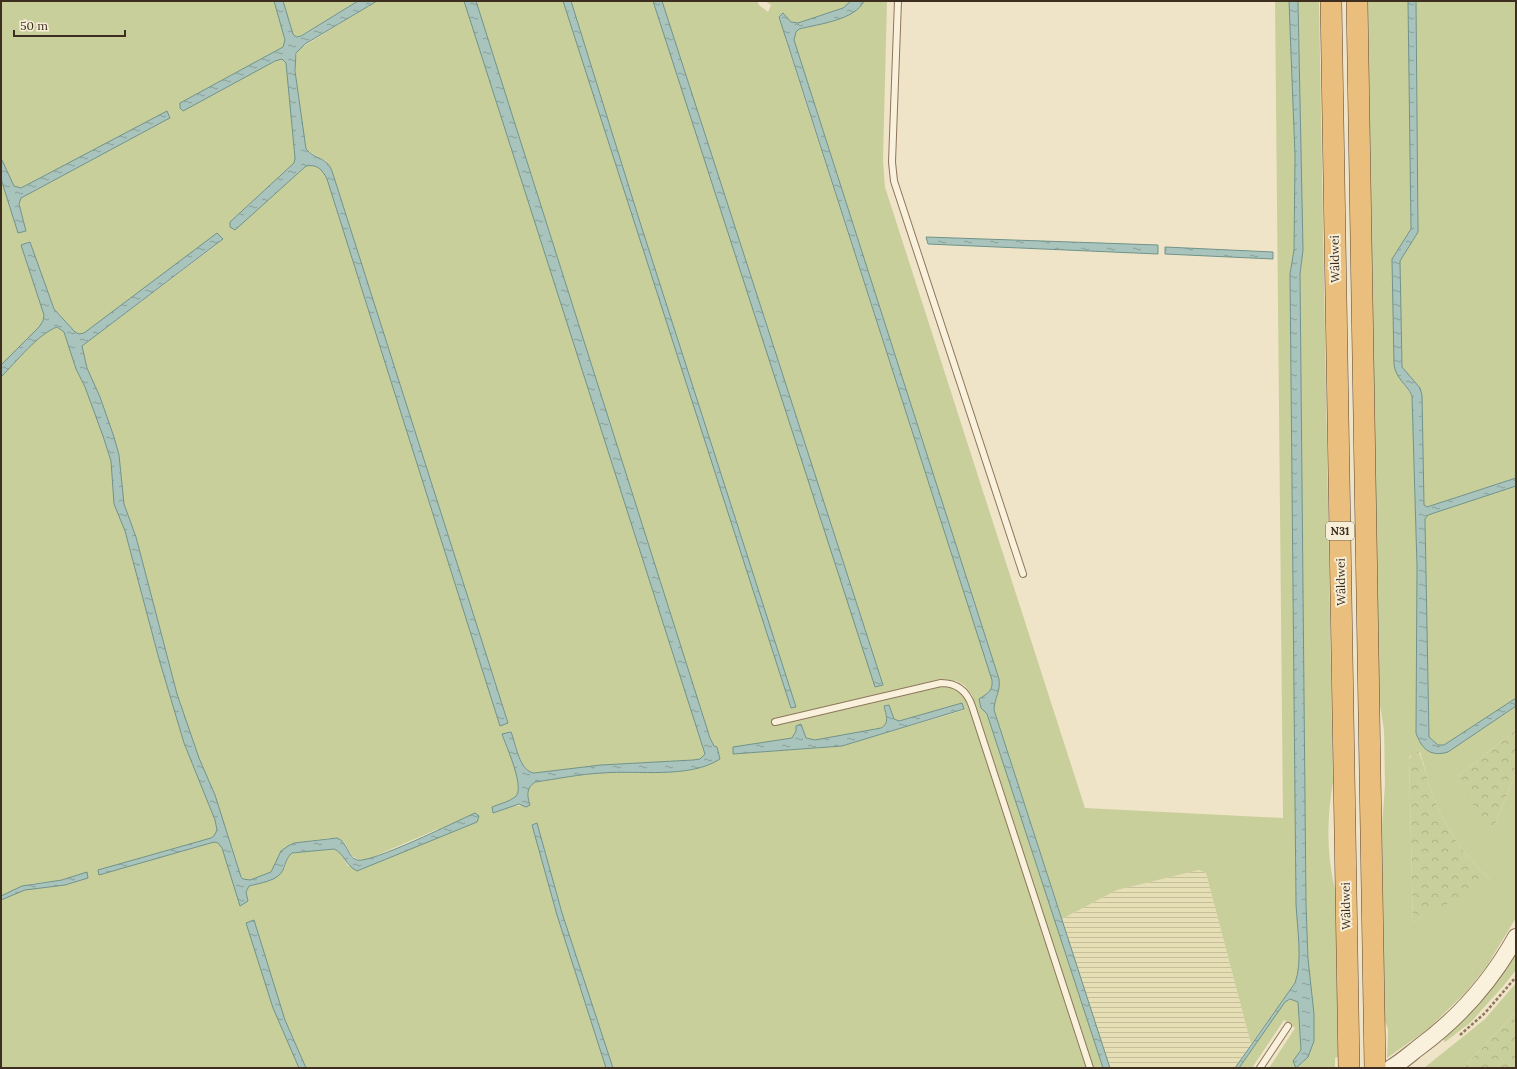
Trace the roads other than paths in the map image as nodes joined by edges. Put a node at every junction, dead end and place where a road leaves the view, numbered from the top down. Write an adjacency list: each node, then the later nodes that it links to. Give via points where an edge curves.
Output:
1 (898, 1): 4 (lane, via 892,162 894,181)
2 (1331, 1): 8 (highway, Wâldwei / N31)
3 (1357, 1): 11 (highway, N31)
4 (1023, 574)
5 (775, 722): 9 (lane, via 933,684 948,683 962,689 972,706)
6 (1516, 937): 12 (street, via 1491,977 1466,1008 1440,1032)
7 (1288, 1026): 10 (lane)
8 (1349, 1064)
9 (1090, 1068)
10 (1260, 1068)
11 (1375, 1068)
12 (1391, 1068)

